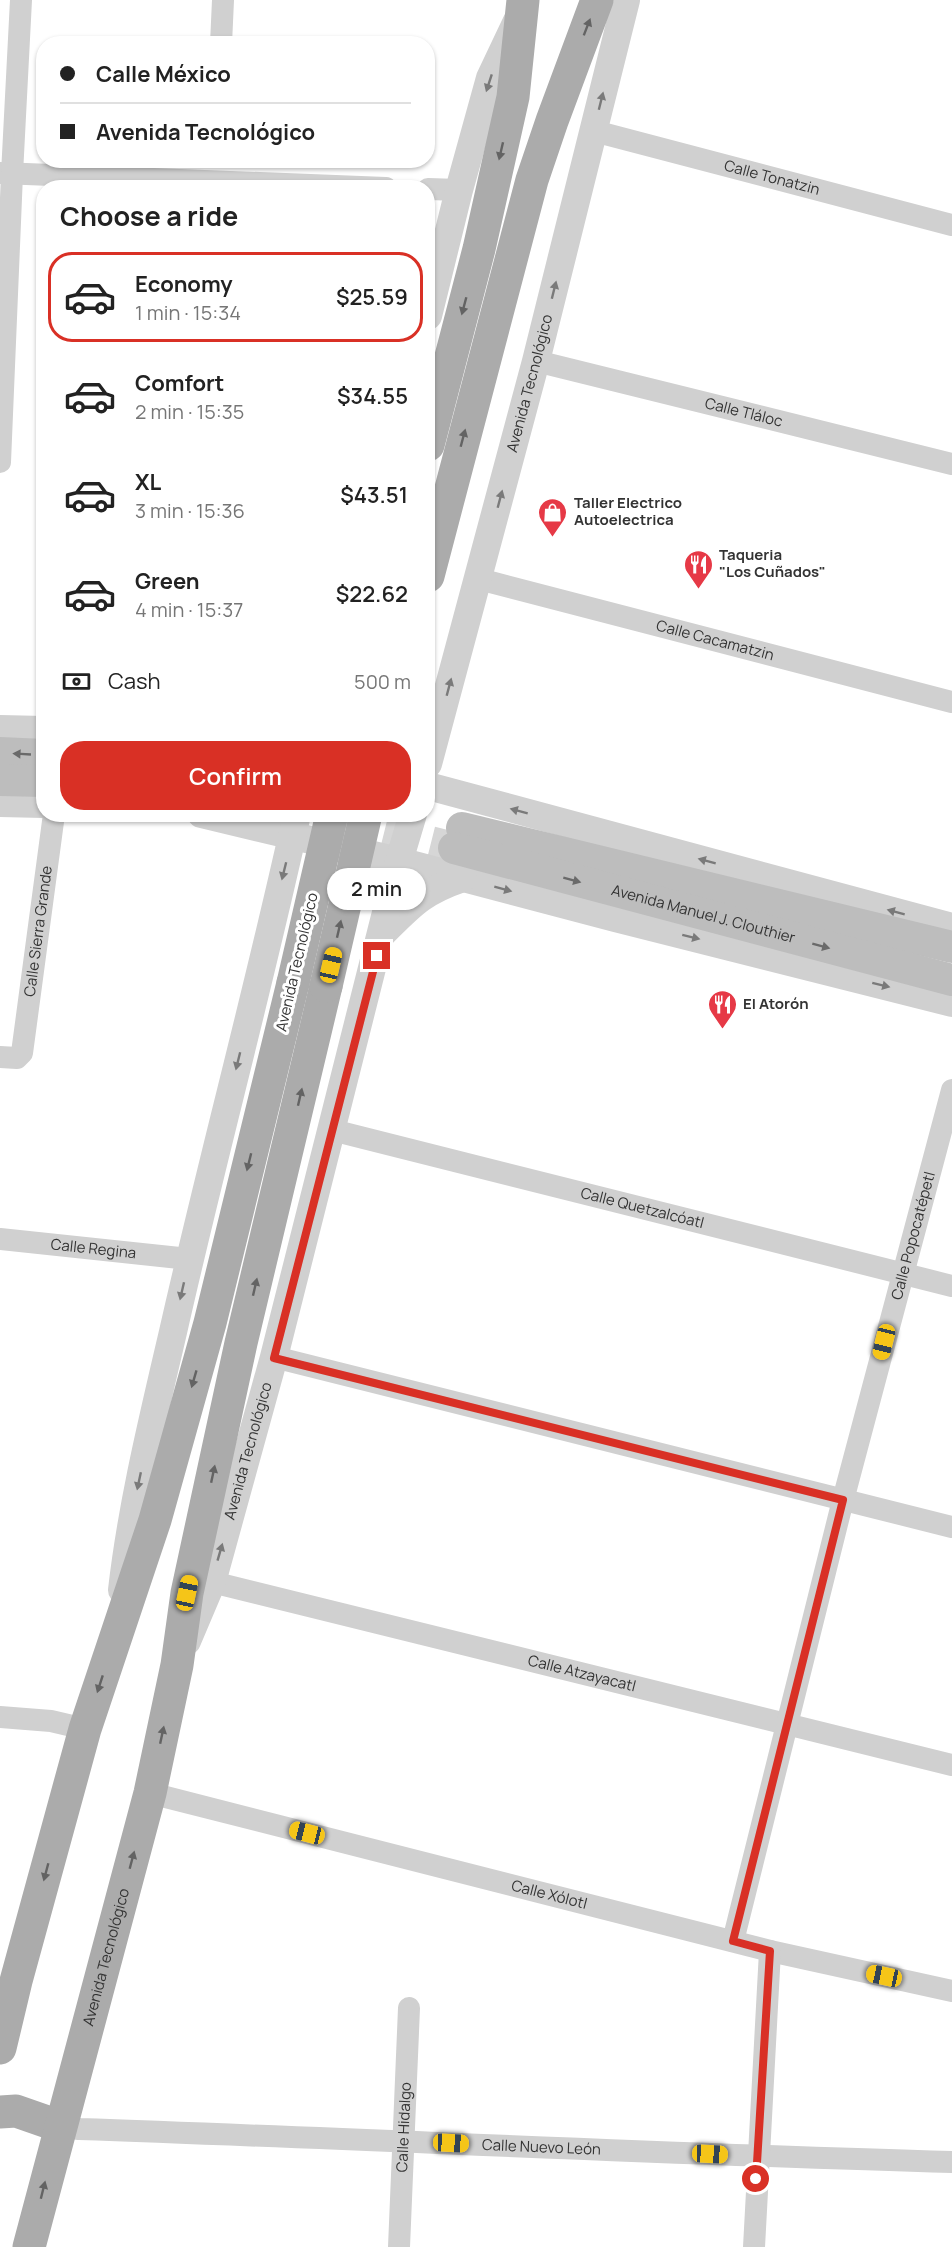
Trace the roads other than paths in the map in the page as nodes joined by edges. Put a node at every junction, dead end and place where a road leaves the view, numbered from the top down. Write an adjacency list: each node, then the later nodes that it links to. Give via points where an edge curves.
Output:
1 (21, 0): 8 (street)
2 (223, 0): 6 (street)
3 (597, 0): 19 (main road, one-way to 3, via 512,254 552,121)
4 (626, 0): 7 (street, Avenida Tecnológico, one-way to 4)
5 (522, 5): 12 (street, one-way to 12, via 490,78); 16 (main road, one-way to 16, via 513,97)
6 (221, 36)
7 (594, 130): 13 (street, Calle Tonatzin); 15 (street, Avenida Tecnológico, one-way to 7)
8 (6, 173): 9 (street); 17 (street)
9 (208, 176): 10 (street)
10 (267, 180)
11 (435, 189): 12 (street)
12 (459, 190): 14 (street)
13 (952, 225)
14 (435, 288)
15 (536, 361): 18 (street, Calle Tláloc); 20 (street, Avenida Tecnológico, one-way to 15)
16 (435, 418)
17 (0, 462)
18 (952, 464)
19 (435, 549)
20 (479, 579): 21 (street, Calle Cacamatzin); 24 (street, Avenida Tecnológico, one-way to 20)
21 (952, 702)
22 (0, 729): 23 (street)
23 (36, 730)
24 (435, 739)
25 (0, 753): 26 (main road, one-way to 25)
26 (36, 755)
27 (0, 780): 28 (main road)
28 (36, 782)
29 (435, 788): 40 (street, one-way to 29)
30 (0, 802): 31 (street)
31 (36, 804)
32 (53, 822): 45 (street, Calle Sierra Grande, via 23,1049 16,1058)
33 (269, 822): 37 (street)
34 (330, 822): 56 (main road, Avenida Tecnológico, one-way to 56, bridge, via 210,1323 154,1520)
35 (364, 822): 57 (main road, Avenida Tecnológico, one-way to 35, bridge, via 187,1593 241,1344)
36 (411, 822): 38 (street, Avenida Tecnológico)
37 (295, 825): 38 (street); 49 (street, Avenida Tecnológico, one-way to 49)
38 (399, 861): 39 (street); 41 (street, Avenida Tecnológico)
39 (464, 878): 41 (street, via 420,897); 44 (street, one-way to 44)
40 (952, 927)
41 (382, 934): 47 (street, Avenida Tecnológico)
42 (952, 947): 43 (main road, Avenida Manuel J. Clouthier, one-way to 43, via 458,838)
43 (952, 980)
44 (952, 1003)
45 (0, 1057)
46 (952, 1090): 50 (street, Calle Popocatépetl)
47 (332, 1130): 50 (street, Calle Quetzalcóatl); 52 (street, Avenida Tecnológico)
48 (0, 1239): 49 (street, Calle Regina)
49 (189, 1259): 56 (street, Avenida Tecnológico, one-way to 56, via 134,1508)
50 (902, 1274): 51 (street, Calle Quetzalcóatl); 53 (street, Calle Popocatépetl)
51 (952, 1286)
52 (274, 1358): 53 (street); 55 (street, Avenida Tecnológico, one-way to 52)
53 (843, 1500): 54 (street); 59 (street, Calle Popocatépetl)
54 (952, 1527)
55 (212, 1582): 57 (street, Avenida Tecnológico); 59 (street, Calle Atzayacatl)
56 (118, 1629): 60 (main road, Avenida Tecnológico, one-way to 60)
57 (177, 1665): 62 (main road, Avenida Tecnológico, one-way to 57)
58 (0, 1717): 60 (street, via 51,1721)
59 (787, 1725): 61 (street, Calle Atzayacatl); 63 (street, Calle Popocatépetl)
60 (85, 1729): 67 (main road, Avenida Tecnológico, one-way to 67)
61 (952, 1765)
62 (150, 1792): 63 (street, Calle Xólotl); 69 (main road, Avenida Tecnológico, one-way to 62)
63 (733, 1941): 64 (street, Calle Xólotl)
64 (770, 1951): 65 (street, Calle Xólotl); 71 (street)
65 (952, 1991)
66 (409, 2008): 70 (street, Calle Hidalgo)
67 (0, 2048)
68 (0, 2112): 69 (main road, via 16,2111)
69 (59, 2126): 70 (street, Calle Nuevo León); 73 (main road, Avenida Tecnológico, one-way to 69)
70 (404, 2140): 71 (street, Calle Nuevo León); 74 (street, Calle Hidalgo)
71 (757, 2156): 72 (street, Calle Nuevo León); 75 (street)
72 (952, 2162)
73 (29, 2247)
74 (399, 2247)
75 (754, 2247)

